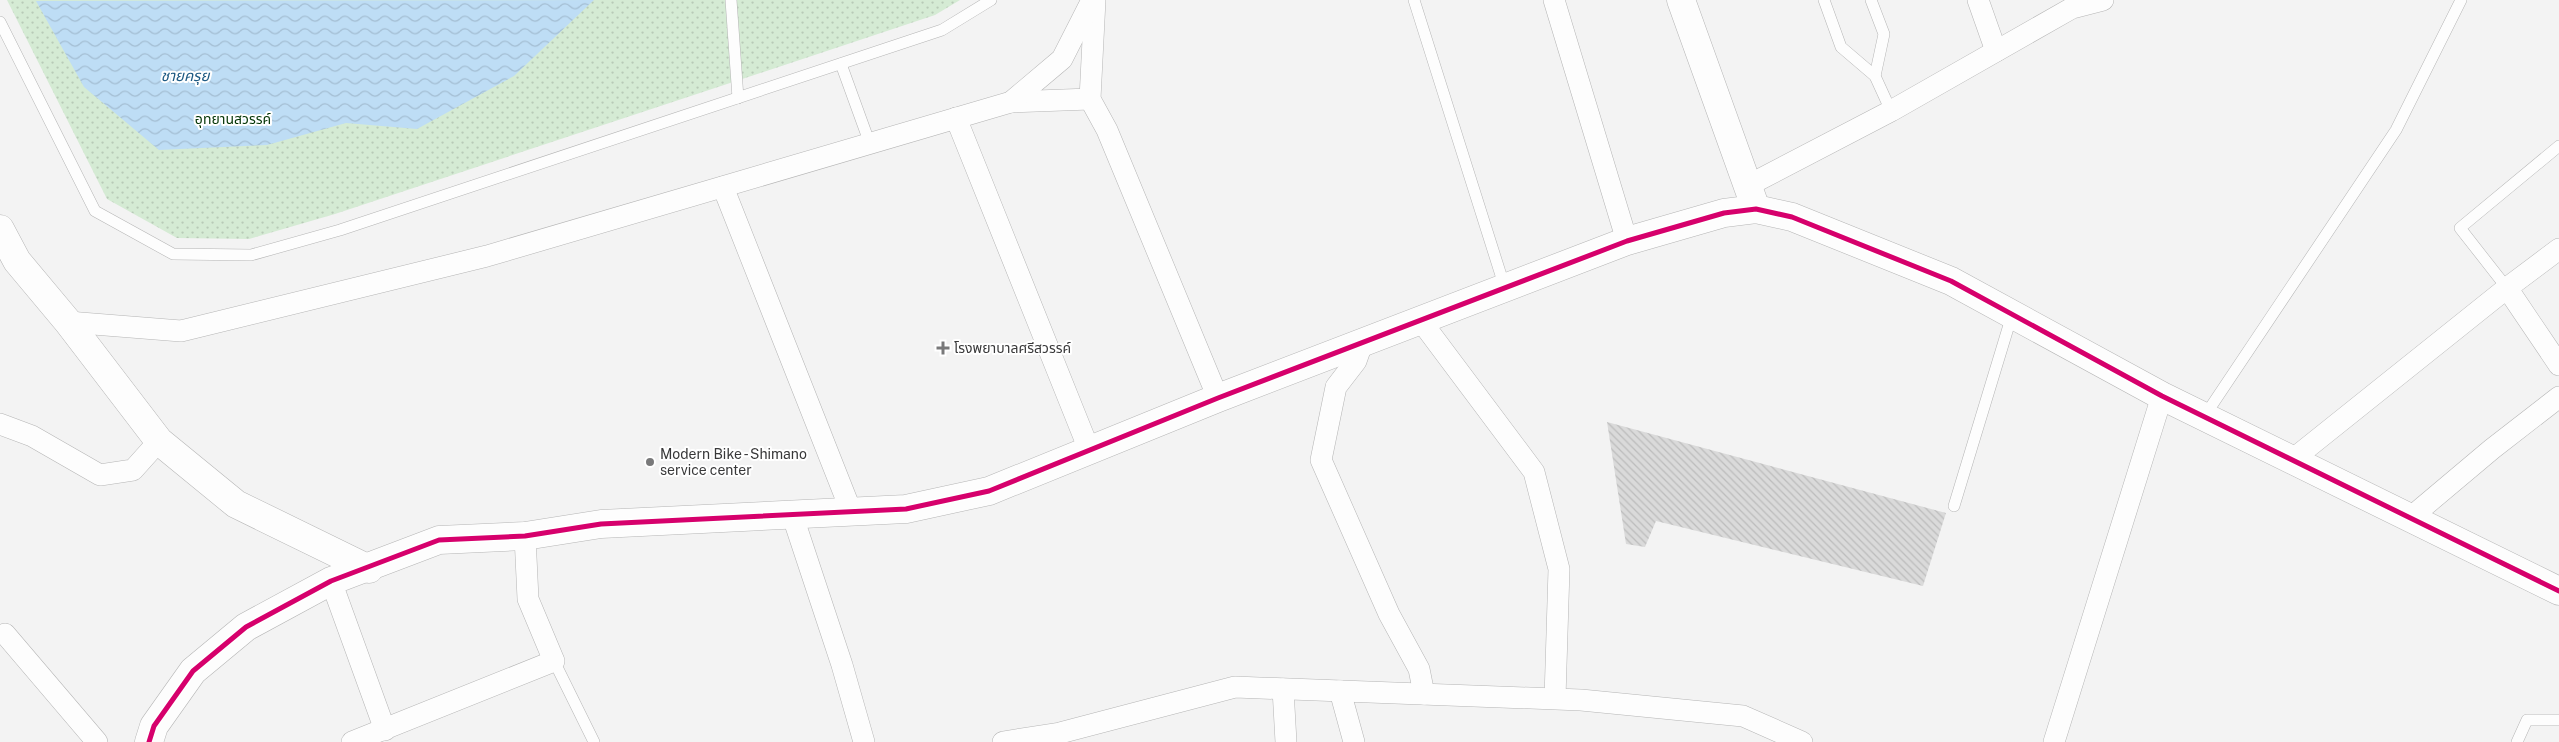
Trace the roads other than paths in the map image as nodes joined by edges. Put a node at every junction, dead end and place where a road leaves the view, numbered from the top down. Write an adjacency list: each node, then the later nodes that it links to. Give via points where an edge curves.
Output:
1 (731, 0): 17 (lane)
2 (991, 0): 15 (lane, via 942,30)
3 (1093, 0): 18 (street); 19 (street, via 1062,59)
4 (1414, 0): 29 (lane)
5 (1554, 0): 27 (street)
6 (1681, 0): 25 (street)
7 (1824, 0): 16 (lane, via 1841,47)
8 (1871, 0): 16 (lane, via 1884,34)
9 (1978, 0): 14 (street)
10 (2103, 0): 12 (street)
11 (2461, 0): 39 (lane, via 2396,130)
12 (2074, 4): 14 (street)
13 (0, 22): 17 (lane, via 95,211 173,254 251,255 340,230)
14 (1996, 51): 20 (street)
15 (841, 64): 17 (lane); 22 (lane)
16 (1875, 76): 20 (lane)
17 (738, 98)
18 (1090, 98): 19 (street); 38 (street, via 1107,130)
19 (1011, 102): 21 (street)
20 (1891, 111): 25 (street)
21 (956, 118): 22 (street); 42 (street)
22 (870, 144): 24 (street)
23 (2559, 146): 30 (lane, via 2460,228)
24 (724, 187): 33 (street, via 487,256 181,331); 45 (street)
25 (1752, 197): 27 (street, via 1724,213); 31 (street, via 1792,217 1951,281)
26 (0, 229): 33 (street, via 17,261)
27 (1627, 241): 29 (street)
28 (2559, 249): 30 (street)
29 (1505, 288): 32 (street)
30 (2507, 288): 35 (street); 43 (street)
31 (2012, 314): 36 (street); 44 (lane)
32 (1421, 321): 34 (street); 57 (street, via 1534,472 1559,569)
33 (68, 322): 41 (street)
34 (1362, 344): 38 (street); 56 (street, via 1356,360 1336,387 1321,460 1389,614 1419,669)
35 (2559, 365)
36 (2162, 396): 39 (street); 70 (street)
37 (2559, 397): 47 (street)
38 (1218, 398): 42 (street)
39 (2204, 417): 43 (street)
40 (0, 424): 41 (street, via 32,436 100,475 133,470)
41 (158, 441): 49 (street, via 236,504)
42 (1090, 452): 45 (street, via 989,491 906,509)
43 (2292, 460): 47 (street)
44 (1954, 506)
45 (852, 511): 46 (street)
46 (792, 514): 48 (street, via 601,524); 65 (street)
47 (2410, 518): 51 (street)
48 (525, 536): 49 (street, via 439,540); 53 (street, via 528,599)
49 (369, 569): 50 (street)
50 (331, 581): 59 (street); 60 (street, via 246,627 193,671)
51 (2559, 591)
52 (5, 634): 62 (street)
53 (554, 661): 59 (street); 64 (lane)
54 (1283, 689): 55 (street); 66 (street, via 1235,686 1060,733); 67 (street)
55 (1340, 691): 56 (street); 68 (street)
56 (1424, 694): 57 (street)
57 (1555, 698): 61 (street, via 1742,716)
58 (2559, 720): 71 (lane, via 2527,720)
59 (386, 730): 63 (street)
60 (156, 737)
61 (1778, 737): 69 (street)
62 (97, 742)
63 (352, 742)
64 (594, 742)
65 (864, 742)
66 (1003, 742)
67 (1286, 742)
68 (1354, 742)
69 (1802, 742)
70 (2054, 742)
71 (2517, 742)

